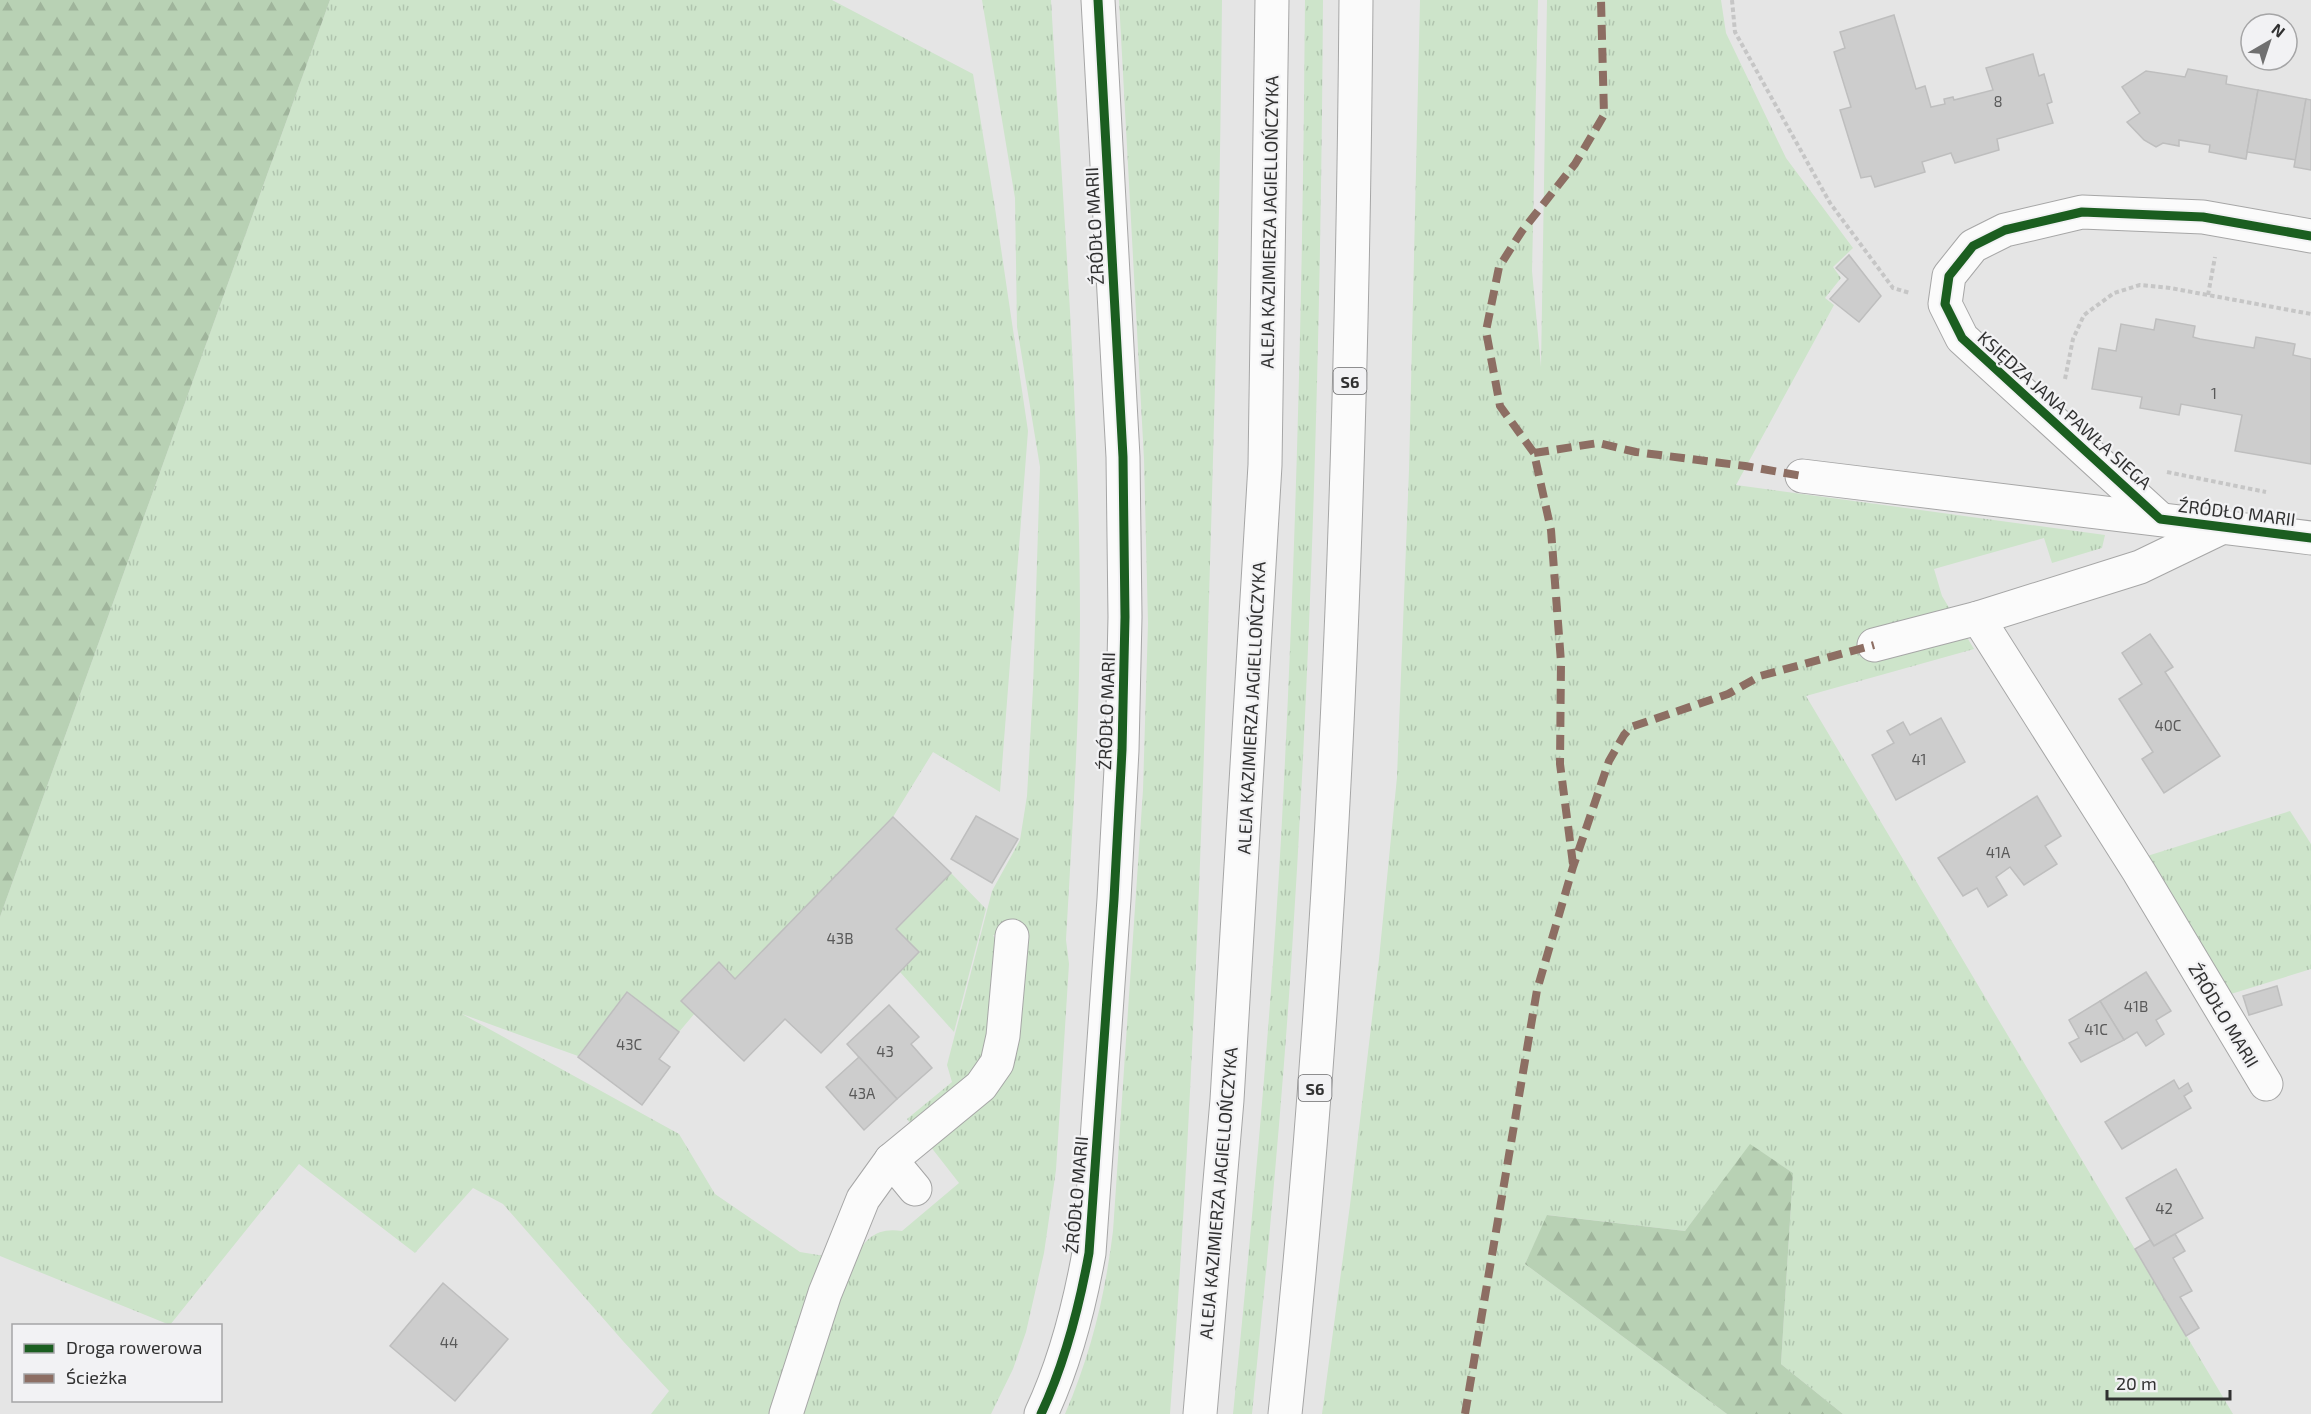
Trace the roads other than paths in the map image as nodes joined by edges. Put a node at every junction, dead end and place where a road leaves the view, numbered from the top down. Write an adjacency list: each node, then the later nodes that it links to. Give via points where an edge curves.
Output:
1 (1098, 0): 16 (main road, ŹRÓDŁO MARII, via 1123,457 1122,750 1089,1253 1068,1344)
2 (1272, 0): 17 (main road, ALEJA KAZIMIERZA JAGIELLOŃCZYKA, via 1264,465 1227,1100)
3 (1356, 0): 18 (main road, S6, via 1348,469 1337,761 1319,1049)
4 (2311, 236): 6 (main road, KSIĘDZA JANA PAWŁA SIEGA, via 2203,217 2082,212 2005,230 1973,246 1949,276 1945,304 1962,338)
5 (1802, 476): 6 (main road, ŹRÓDŁO MARII)
6 (2160, 519): 7 (main road, ŹRÓDŁO MARII)
7 (2223, 527): 8 (main road, ŹRÓDŁO MARII); 9 (main road, ŹRÓDŁO MARII, via 2140,567)
8 (2311, 538)
9 (1977, 618): 10 (main road); 12 (main road, ŹRÓDŁO MARII, via 2139,872)
10 (1874, 645)
11 (1012, 936): 13 (main road, via 1004,1036 997,1063 981,1086)
12 (2266, 1084)
13 (891, 1160): 14 (main road); 15 (main road, via 863,1198 852,1224)
14 (915, 1189)
15 (786, 1414)
16 (1041, 1414)
17 (1200, 1414)
18 (1286, 1414)

